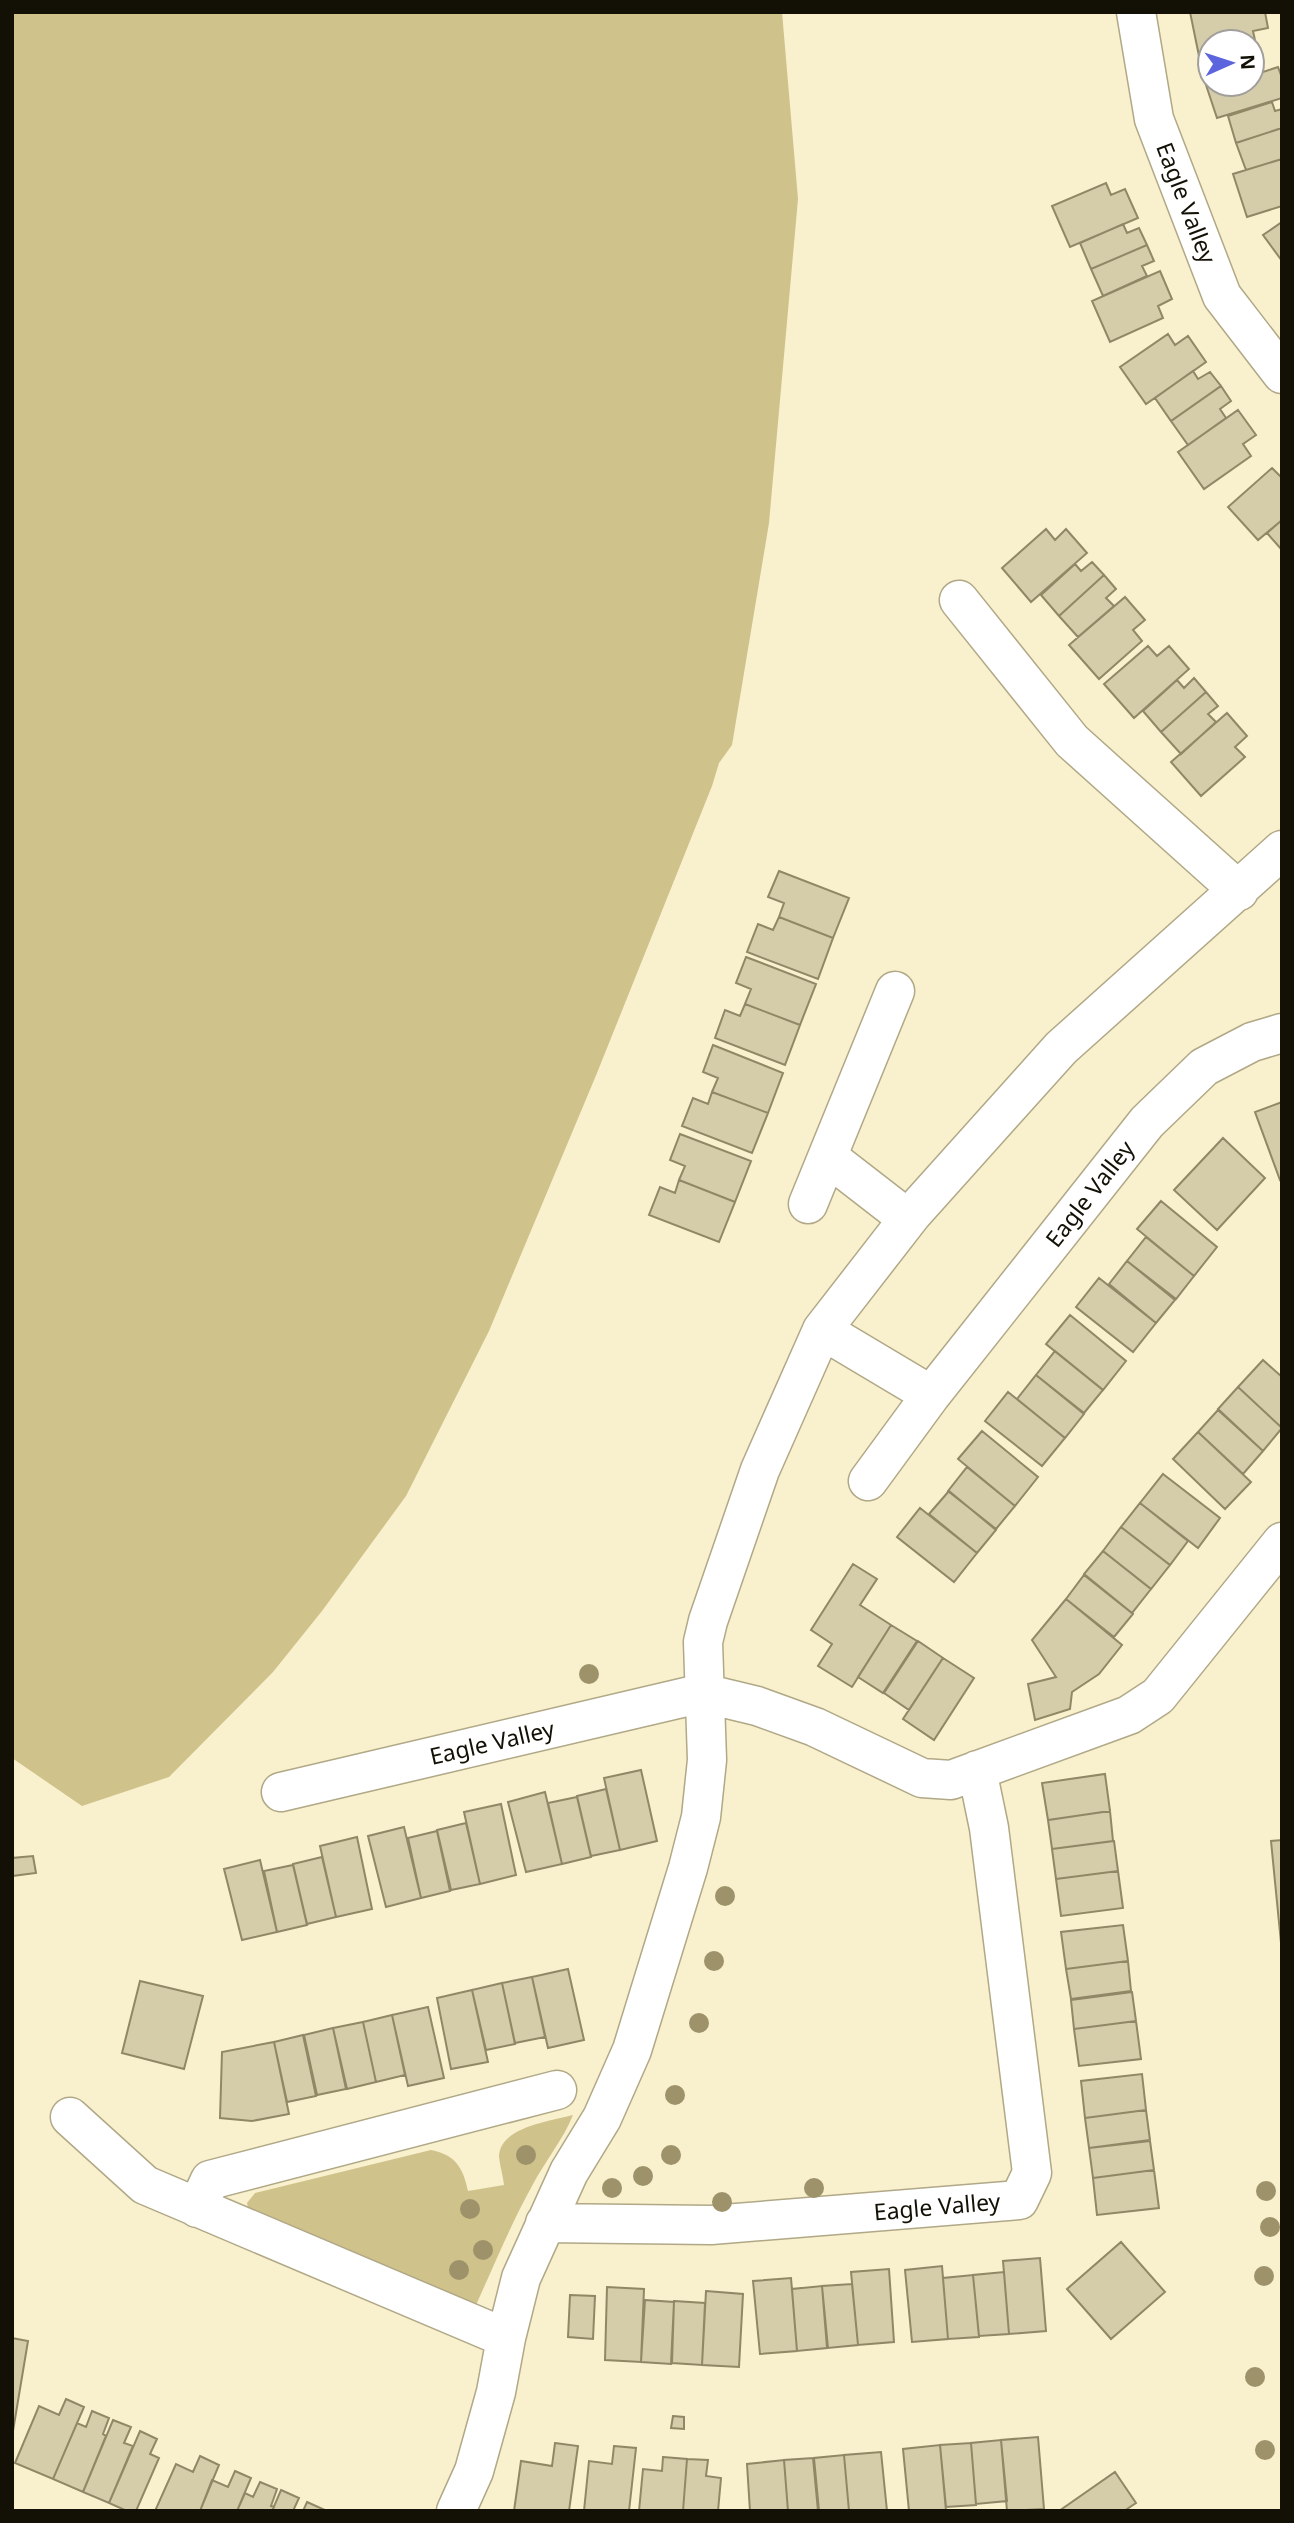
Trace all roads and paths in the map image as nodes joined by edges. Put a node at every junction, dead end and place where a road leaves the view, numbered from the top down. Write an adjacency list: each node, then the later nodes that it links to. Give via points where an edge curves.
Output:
1 (1136, 12): 2 (street, Eagle Valley, via 1154,119 1222,296)
2 (1282, 374)
3 (958, 600): 5 (street, via 1072,741)
4 (1282, 850): 5 (street)
5 (1239, 891): 10 (street, via 1061,1048)
6 (895, 991): 8 (street)
7 (1282, 1033): 12 (street, Eagle Valley, via 1252,1042 1204,1068 1147,1122)
8 (828, 1157): 9 (street); 10 (street)
9 (808, 1204)
10 (908, 1219): 11 (street)
11 (822, 1330): 12 (street); 15 (street, via 760,1470 713,1604 703,1643)
12 (931, 1395): 13 (street, Eagle Valley)
13 (868, 1481)
14 (1282, 1542): 16 (street, Eagle Valley, via 1158,1696 1129,1715)
15 (703, 1693): 16 (street, Eagle Valley, via 814,1727 922,1778 951,1780); 17 (street, Eagle Valley); 21 (street, via 707,1760 701,1817 688,1868 632,2050 602,2118)
16 (977, 1770): 21 (street, Eagle Valley, via 989,1828 1032,2173 1018,2200 711,2225)
17 (281, 1792)
18 (557, 2090): 20 (street, via 210,2180)
19 (70, 2117): 20 (street, via 145,2185)
20 (197, 2208): 22 (street)
21 (545, 2223): 22 (street, via 521,2278)
22 (506, 2338): 23 (street, via 474,2471)
23 (456, 2511)

